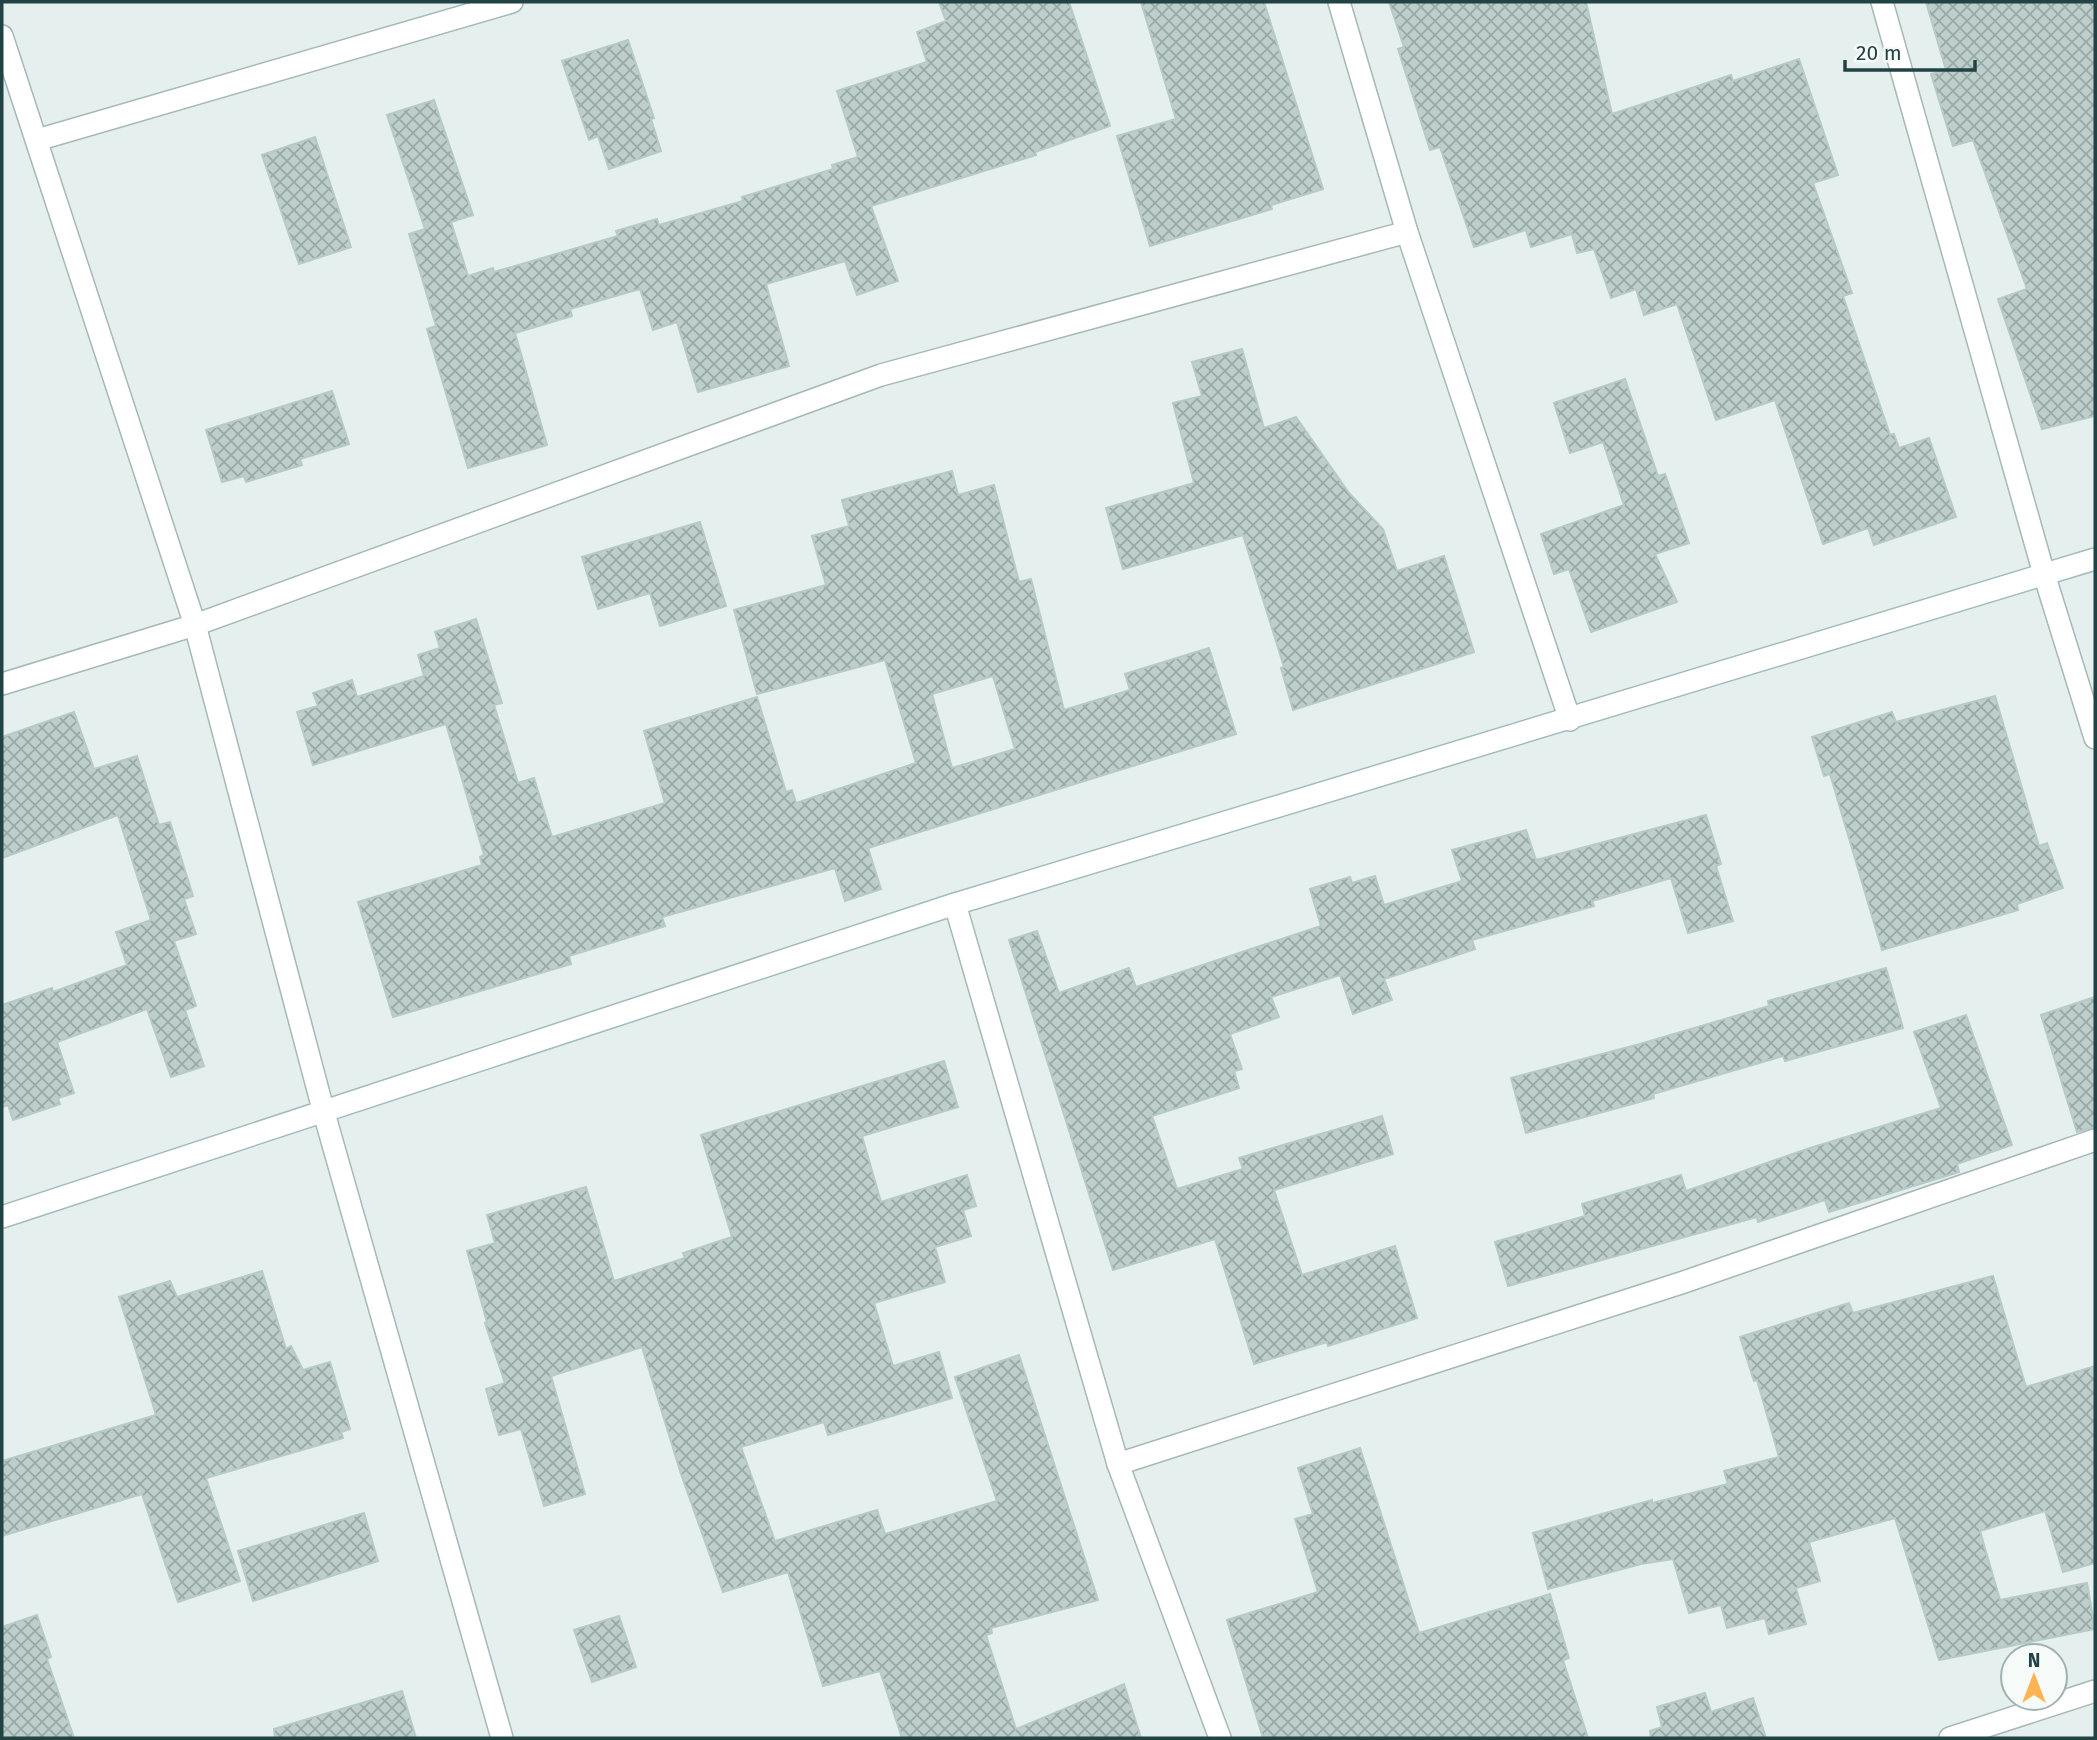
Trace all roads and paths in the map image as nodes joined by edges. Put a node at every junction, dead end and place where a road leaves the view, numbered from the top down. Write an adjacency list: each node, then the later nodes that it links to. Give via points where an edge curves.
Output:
1 (512, 2): 5 (street)
2 (1339, 2): 6 (street)
3 (1882, 2): 8 (street)
4 (2, 36): 5 (street)
5 (37, 140): 9 (street)
6 (1407, 232): 9 (street, via 881,375); 11 (street)
7 (2095, 559): 8 (street)
8 (2044, 574): 11 (street); 12 (street)
9 (195, 625): 10 (street); 14 (street)
10 (2, 684)
11 (1570, 720): 13 (street)
12 (2095, 738)
13 (955, 904): 14 (street); 17 (street)
14 (324, 1113): 16 (street); 19 (street)
15 (2095, 1140): 17 (street, via 1681,1283)
16 (2, 1217)
17 (1118, 1464): 20 (street)
18 (2095, 1691): 21 (street)
19 (502, 1738)
20 (1220, 1738)
21 (1950, 1738)

